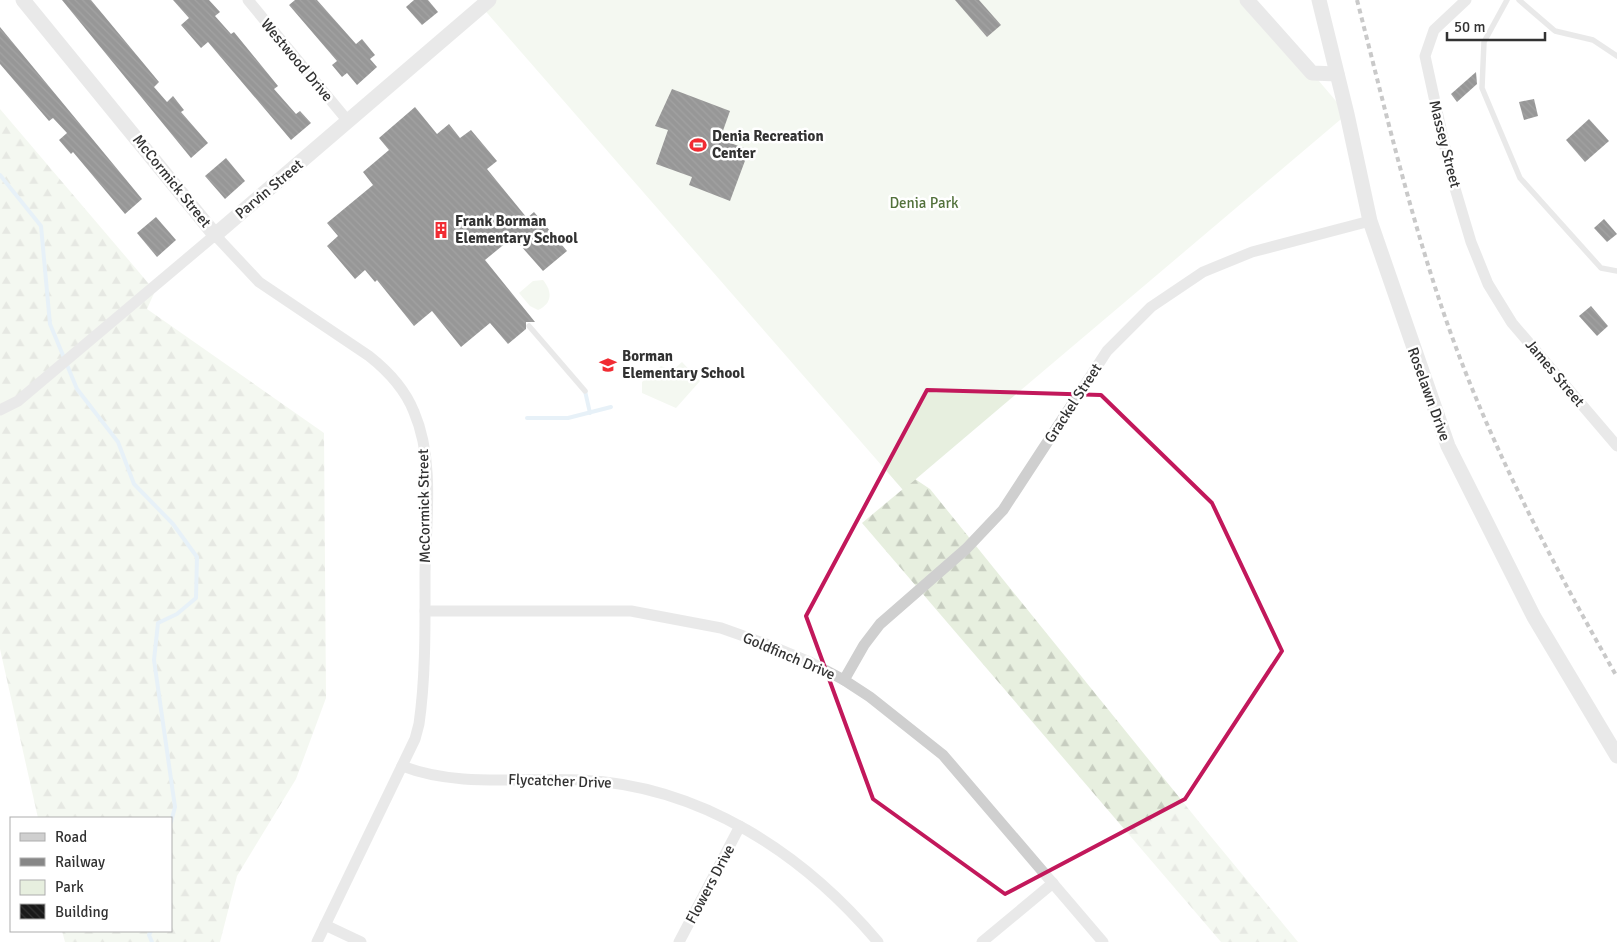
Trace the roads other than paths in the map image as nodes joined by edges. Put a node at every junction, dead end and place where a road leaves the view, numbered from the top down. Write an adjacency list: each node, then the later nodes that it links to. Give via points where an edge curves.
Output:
1 (23, 0): 13 (street, McCormick Street)
2 (248, 0): 11 (street, Westwood Drive)
3 (1247, 0): 10 (street, via 1312,73)
4 (1319, 0): 10 (street, Roselawn Drive)
5 (1466, 0): 15 (street, Massey Street, via 1434,30 1425,56 1471,242)
6 (1507, 0): 14 (lane, via 1484,42 1482,88 1520,178 1601,268)
7 (1519, 0): 9 (lane, via 1555,31 1593,40)
8 (480, 3): 11 (street, Parvin Street)
9 (1617, 56)
10 (1337, 74): 12 (street, Roselawn Drive)
11 (347, 120): 13 (street, Parvin Street)
12 (1370, 220): 21 (street, Grackel Street, via 1252,252 1203,272 1151,308 1107,351 1003,510 966,549 880,624); 22 (street, Roselawn Drive, via 1448,446 1534,617)
13 (215, 235): 18 (street, Parvin Street, via 18,401); 20 (street, McCormick Street, via 259,282 369,356 383,367 404,393 420,429 427,468)
14 (1617, 272)
15 (1495, 298): 19 (street, James Street, via 1512,323)
16 (529, 326): 17 (lane)
17 (585, 391)
18 (0, 410)
19 (1617, 446)
20 (425, 611): 21 (street, Goldfinch Drive, via 631,611 721,628 769,645); 23 (street, McCormick Street, via 420,716 415,739)
21 (844, 680): 25 (street, Goldfinch Drive, via 892,713 943,755)
22 (1617, 756)
23 (402, 766): 24 (street, Flycatcher Drive, via 422,774 450,778 582,780 620,784 681,800); 26 (street, McCormick Street)
24 (740, 826): 29 (street, Flowers Drive); 30 (street, Flycatcher Drive, via 789,855 807,870 850,909)
25 (1053, 883): 31 (street); 32 (street, Goldfinch Drive)
26 (325, 925): 27 (street, McCormick Street); 28 (street)
27 (317, 942)
28 (362, 942)
29 (679, 942)
30 (878, 942)
31 (982, 942)
32 (1103, 942)

